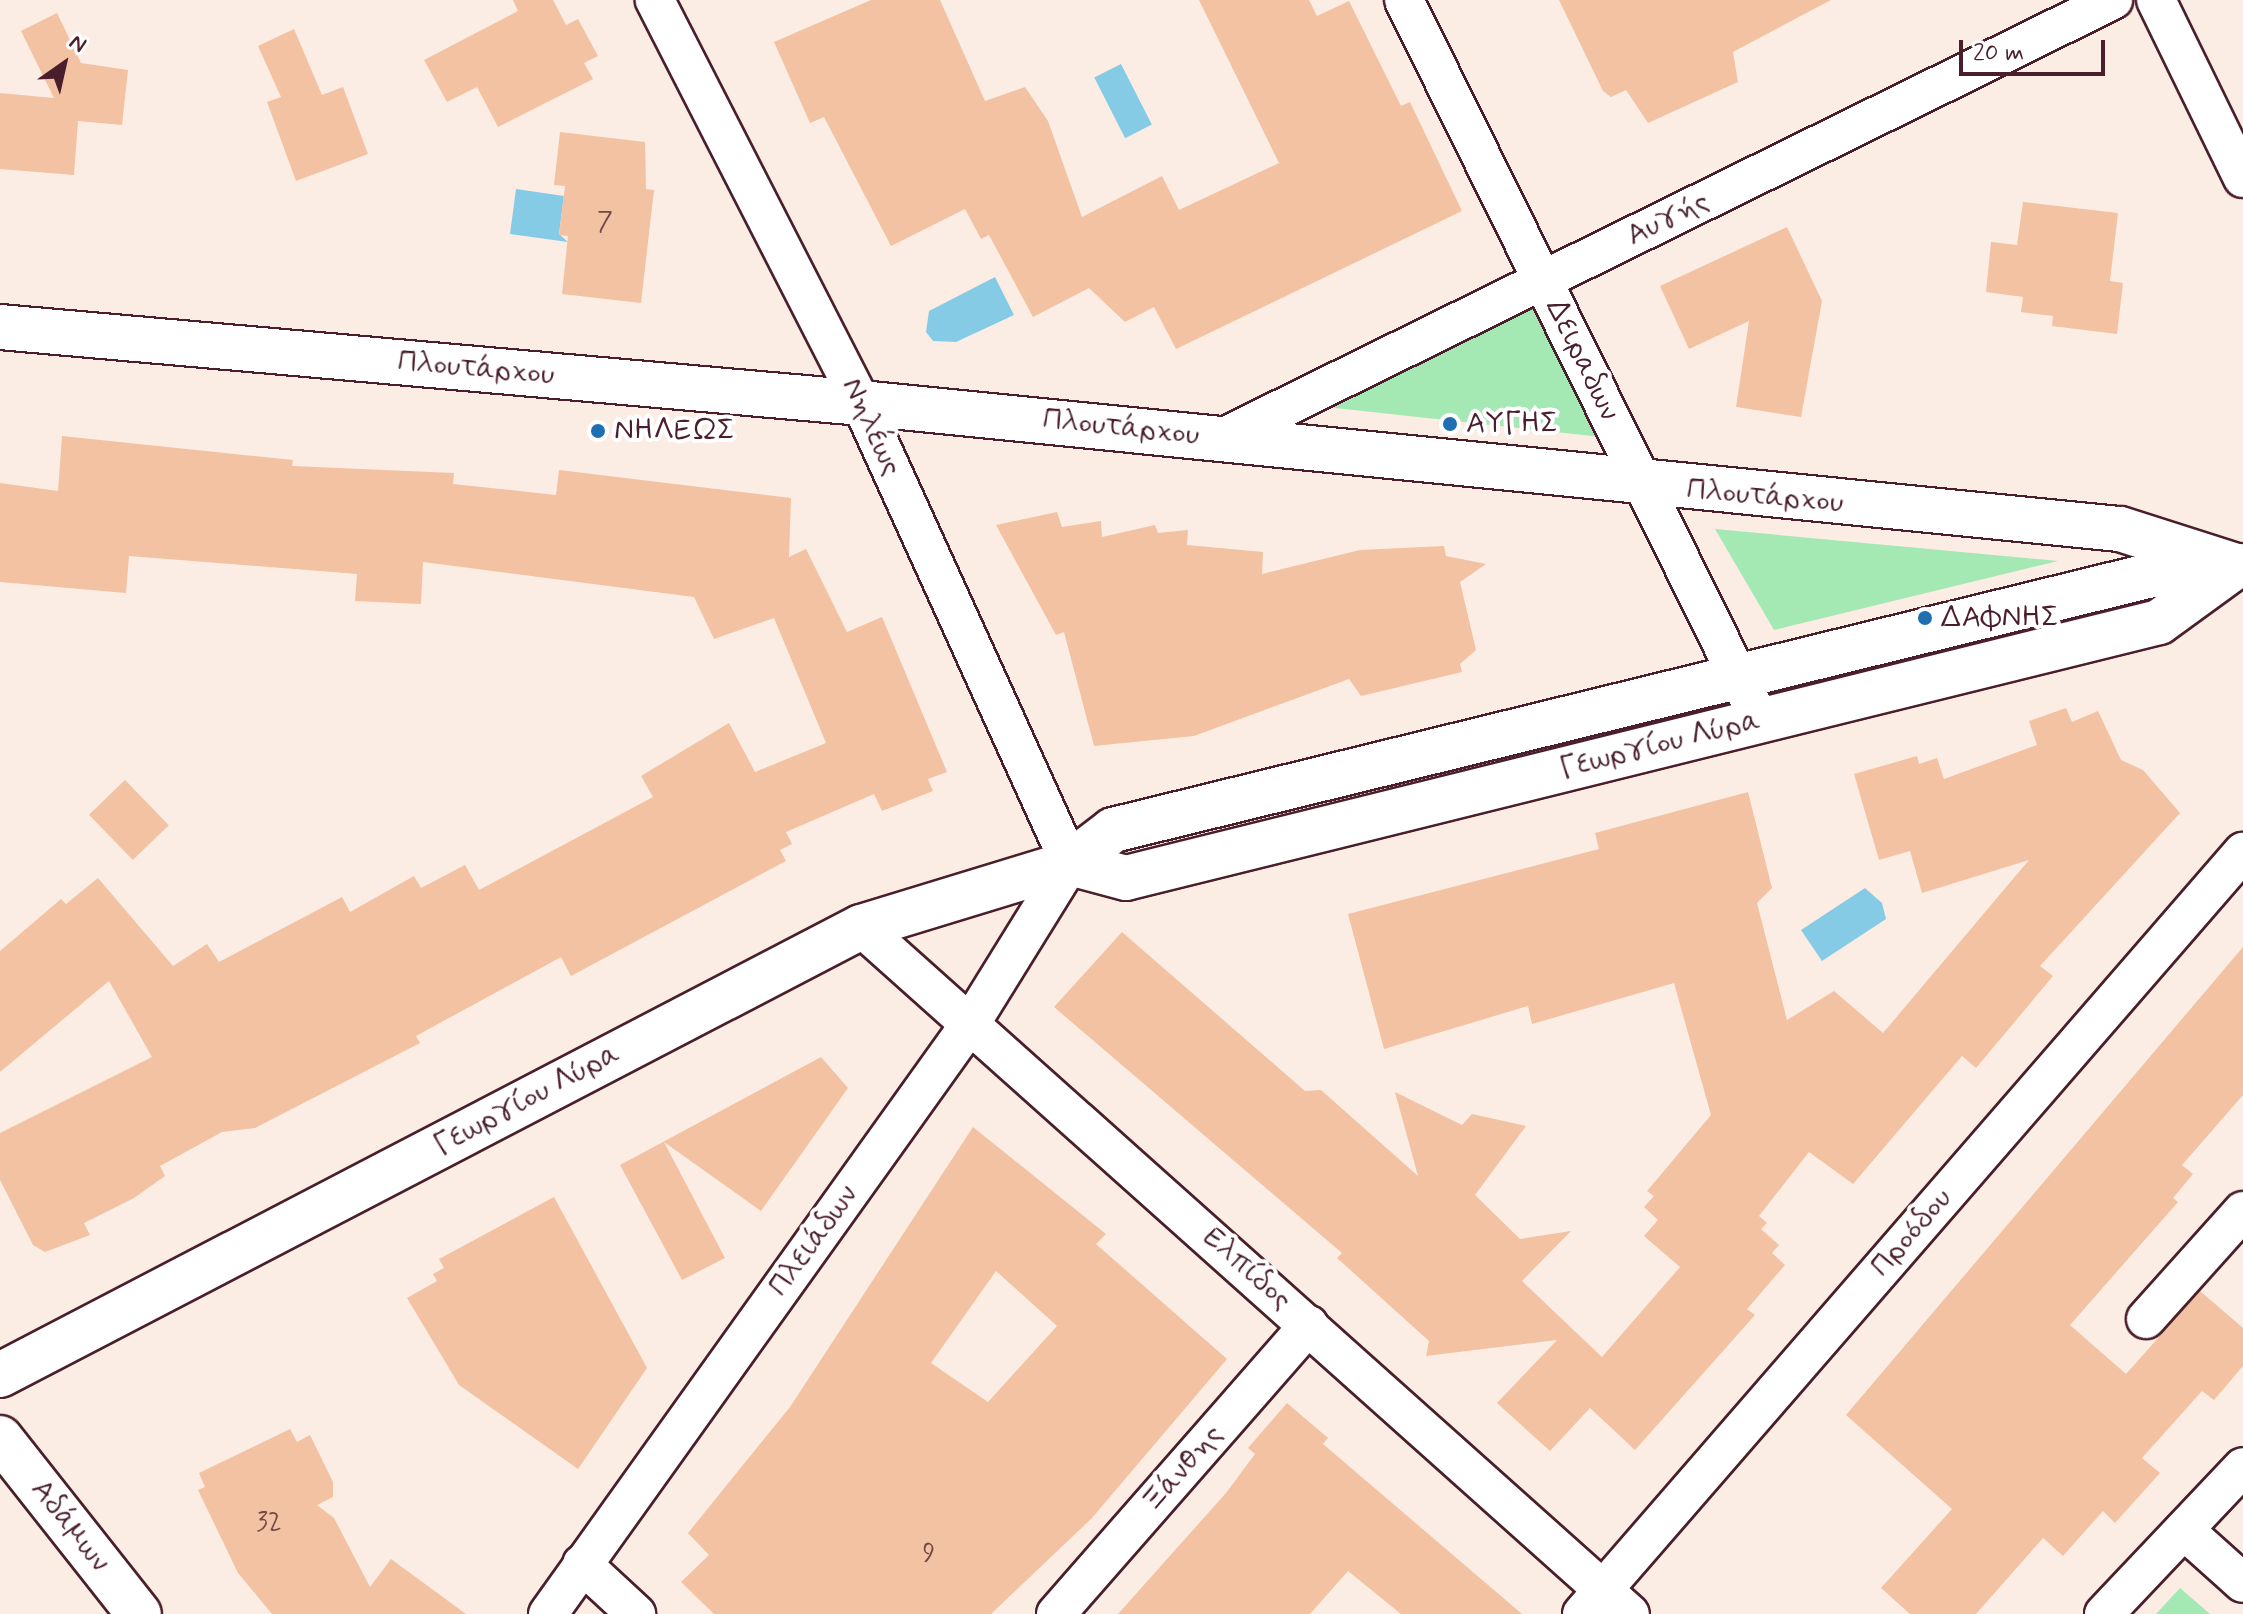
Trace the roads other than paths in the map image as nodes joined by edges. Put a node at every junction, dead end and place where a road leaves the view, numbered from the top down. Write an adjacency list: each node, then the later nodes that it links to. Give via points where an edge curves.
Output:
1 (655, 0): 8 (street, Νηλέως)
2 (1404, 0): 6 (street, Δειραδων)
3 (2113, 0): 6 (street, Αυγής)
4 (2156, 0): 5 (street)
5 (2243, 178)
6 (1543, 281): 9 (street, Αυγής); 10 (street, Δειραδων)
7 (0, 327): 8 (main road, Πλουτάρχου)
8 (861, 403): 9 (main road, Πλουτάρχου); 15 (street, Νηλέως)
9 (1222, 438): 10 (main road, Πλουτάρχου)
10 (1644, 486): 11 (main road, Πλουτάρχου, via 2120,529); 12 (street, Δειραδων)
11 (2239, 566): 12 (main road, Γεωργίου Λύρα, via 2164,572); 13 (main road, Γεωργίου Λύρα, via 2159,622)
12 (1738, 677): 13 (street, Δειραδων); 15 (main road, Γεωργίου Λύρα, via 1113,830)
13 (1760, 721): 15 (main road, Γεωργίου Λύρα, via 1126,878)
14 (2243, 852): 27 (street, Προόδου)
15 (1070, 863): 16 (main road, Γεωργίου Λύρα); 17 (street, Πλειάδων)
16 (861, 927): 17 (street, Ελπίδος); 21 (main road, Γεωργίου Λύρα)
17 (972, 1021): 20 (street, Ελπίδος); 25 (street, Πλειάδων)
18 (2243, 1211): 19 (street)
19 (2146, 1319)
20 (1309, 1325): 27 (street, Ελπίδος); 31 (street, Ξάνθης)
21 (0, 1375)
22 (0, 1438): 28 (main road, Αδάμων)
23 (2243, 1467): 24 (street)
24 (2184, 1530): 26 (street); 32 (street)
25 (582, 1564): 29 (street, Πλειάδων); 30 (street)
26 (2243, 1583)
27 (1605, 1606)
28 (139, 1614)
29 (548, 1614)
30 (636, 1614)
31 (1056, 1614)
32 (2104, 1614)

